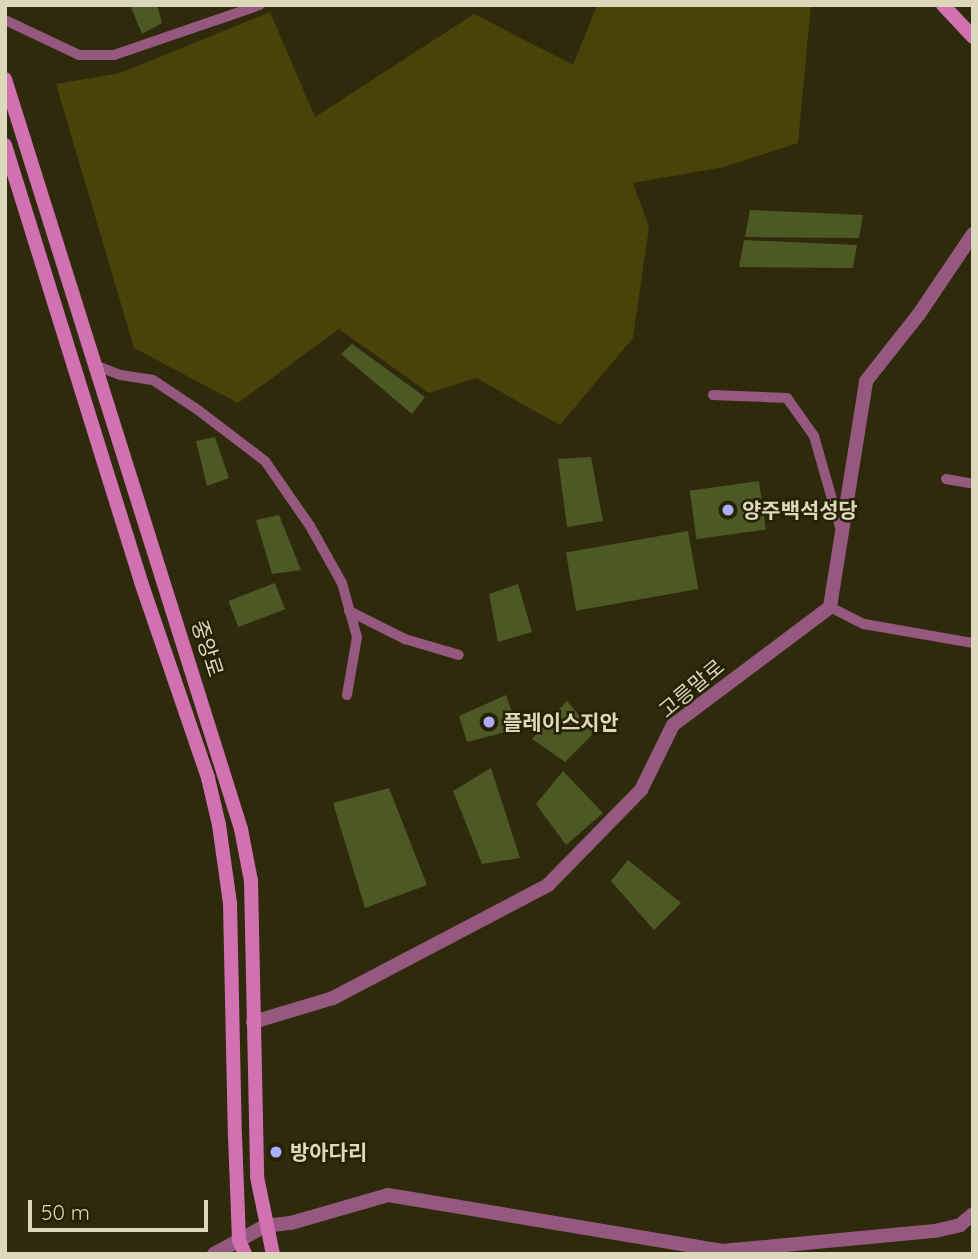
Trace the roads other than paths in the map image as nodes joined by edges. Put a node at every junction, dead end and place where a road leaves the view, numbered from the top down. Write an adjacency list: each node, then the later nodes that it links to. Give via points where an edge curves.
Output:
1 (260, 5): 3 (lane, via 114,55 79,55)
2 (943, 5): 4 (main road)
3 (5, 20)
4 (973, 37)
5 (5, 79): 10 (main road, 중앙로)
6 (5, 145): 8 (main road, 중앙로)
7 (5, 162): 8 (main road)
8 (20, 190): 23 (main road, 중앙로, via 141,582 208,778 219,825 230,903)
9 (973, 234): 14 (street, via 866,381)
10 (97, 366): 16 (lane, via 153,380 265,461 342,583); 20 (main road, 중앙로, via 241,830 251,881)
11 (713, 396): 14 (lane, via 788,398 814,436)
12 (946, 479): 13 (lane)
13 (973, 484)
14 (842, 537): 15 (street)
15 (830, 607): 17 (lane, via 864,624); 20 (street, 고릉말로, via 673,725 641,790 548,885 332,998)
16 (349, 611): 18 (lane, via 405,639); 19 (lane, via 357,637)
17 (973, 643)
18 (460, 655)
19 (347, 695)
20 (253, 1022): 22 (main road, 중앙로, via 257,1177)
21 (973, 1214): 22 (street, via 960,1225 935,1231 722,1251 388,1195)
22 (265, 1226): 23 (street); 24 (main road, 중앙로)
23 (242, 1247): 25 (street)
24 (272, 1251)
25 (214, 1254)

